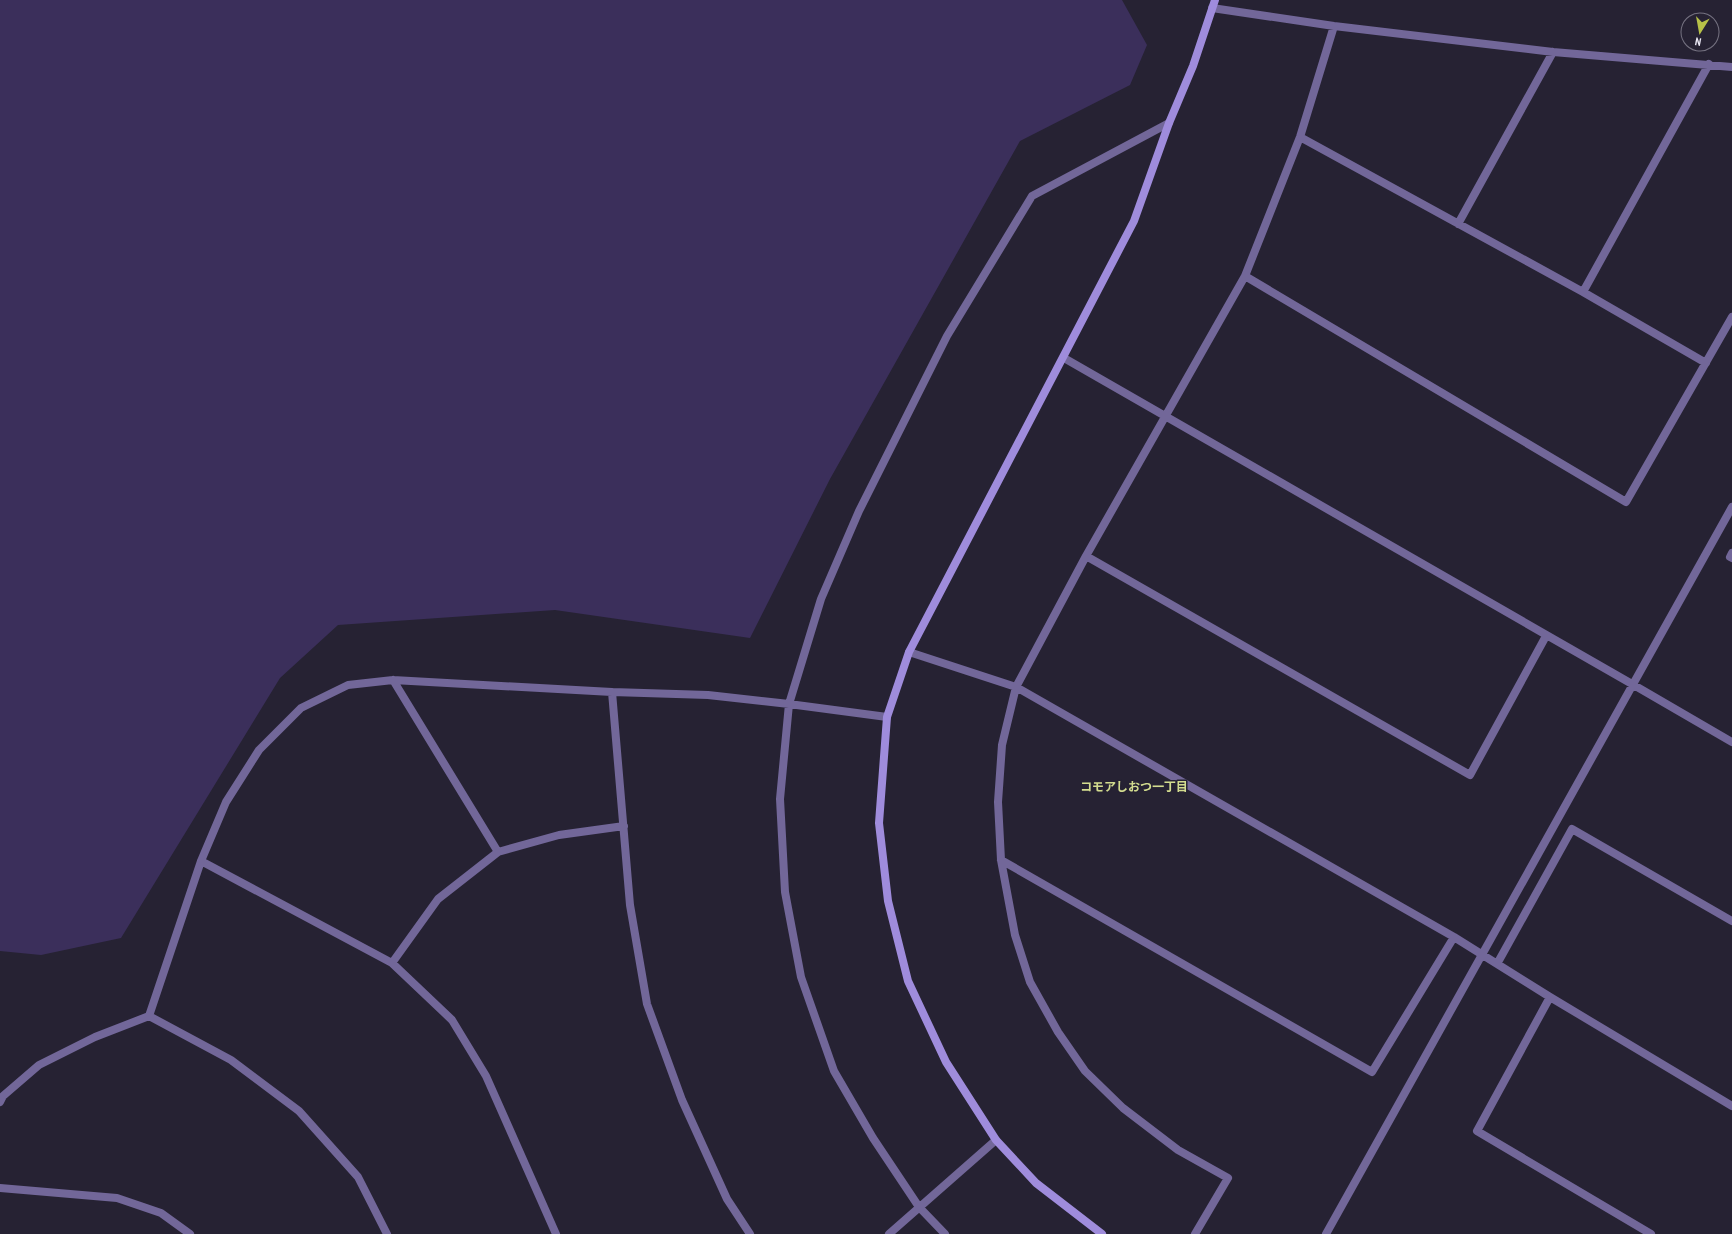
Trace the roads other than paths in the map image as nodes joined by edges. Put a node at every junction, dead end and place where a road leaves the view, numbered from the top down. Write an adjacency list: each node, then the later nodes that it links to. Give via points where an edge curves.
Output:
1 (1214, 4): 2 (street); 6 (street, via 1194,66)
2 (1334, 26): 3 (street); 7 (street)
3 (1553, 52): 4 (street); 8 (street)
4 (1709, 64): 5 (street); 10 (street)
5 (1732, 67)
6 (1169, 123): 12 (street, via 1134,221); 25 (street, via 1032,196 947,336 859,511 821,599)
7 (1300, 137): 8 (street); 9 (street)
8 (1458, 224): 10 (street)
9 (1245, 276): 13 (street, via 1626,502); 14 (street)
10 (1583, 292): 13 (street)
11 (1732, 317): 13 (street)
12 (1064, 358): 14 (street); 20 (street)
13 (1706, 363)
14 (1166, 418): 17 (street); 19 (street)
15 (1732, 507): 22 (street)
16 (1732, 553): 18 (street)
17 (1086, 556): 19 (street, via 1470,775); 23 (street)
18 (1732, 558)
19 (1546, 636): 22 (street)
20 (908, 652): 23 (street); 26 (street)
21 (393, 680): 24 (street); 29 (street); 31 (street, via 348,685 301,708 259,750 226,802)
22 (1632, 684): 27 (street); 34 (street)
23 (1016, 687): 30 (street, via 1002,745 998,802); 33 (street)
24 (612, 692): 25 (street, via 708,695); 28 (street)
25 (789, 704): 26 (street); 43 (street, via 780,799 785,892 801,977 834,1071 873,1138)
26 (887, 717): 41 (street, via 879,823 888,901 906,974 946,1062)
27 (1732, 742)
28 (624, 826): 29 (street, via 559,835); 47 (street, via 630,905 647,1004 682,1100 727,1199)
29 (498, 852): 35 (street, via 438,899)
30 (1001, 860): 33 (street, via 1372,1072); 51 (street, via 1015,935 1030,982 1058,1032 1086,1071 1123,1108 1178,1150 1228,1178)
31 (201, 861): 35 (street); 38 (street)
32 (1732, 921): 36 (street, via 1572,829)
33 (1454, 937): 34 (street)
34 (1482, 955): 36 (street); 52 (street)
35 (392, 963): 46 (street, via 452,1020 486,1076)
36 (1497, 964): 37 (street)
37 (1550, 997): 40 (street); 53 (street, via 1477,1131)
38 (148, 1016): 39 (street, via 96,1037 40,1065 3,1096); 45 (street, via 231,1060 299,1111 358,1178)
39 (0, 1102)
40 (1732, 1106)
41 (996, 1140): 43 (street); 50 (street, via 1036,1183)
42 (0, 1188): 44 (street, via 117,1198 161,1213)
43 (919, 1207): 48 (street); 49 (street)
44 (190, 1234)
45 (387, 1234)
46 (556, 1234)
47 (750, 1234)
48 (889, 1234)
49 (945, 1234)
50 (1102, 1234)
51 (1195, 1234)
52 (1326, 1234)
53 (1651, 1234)

